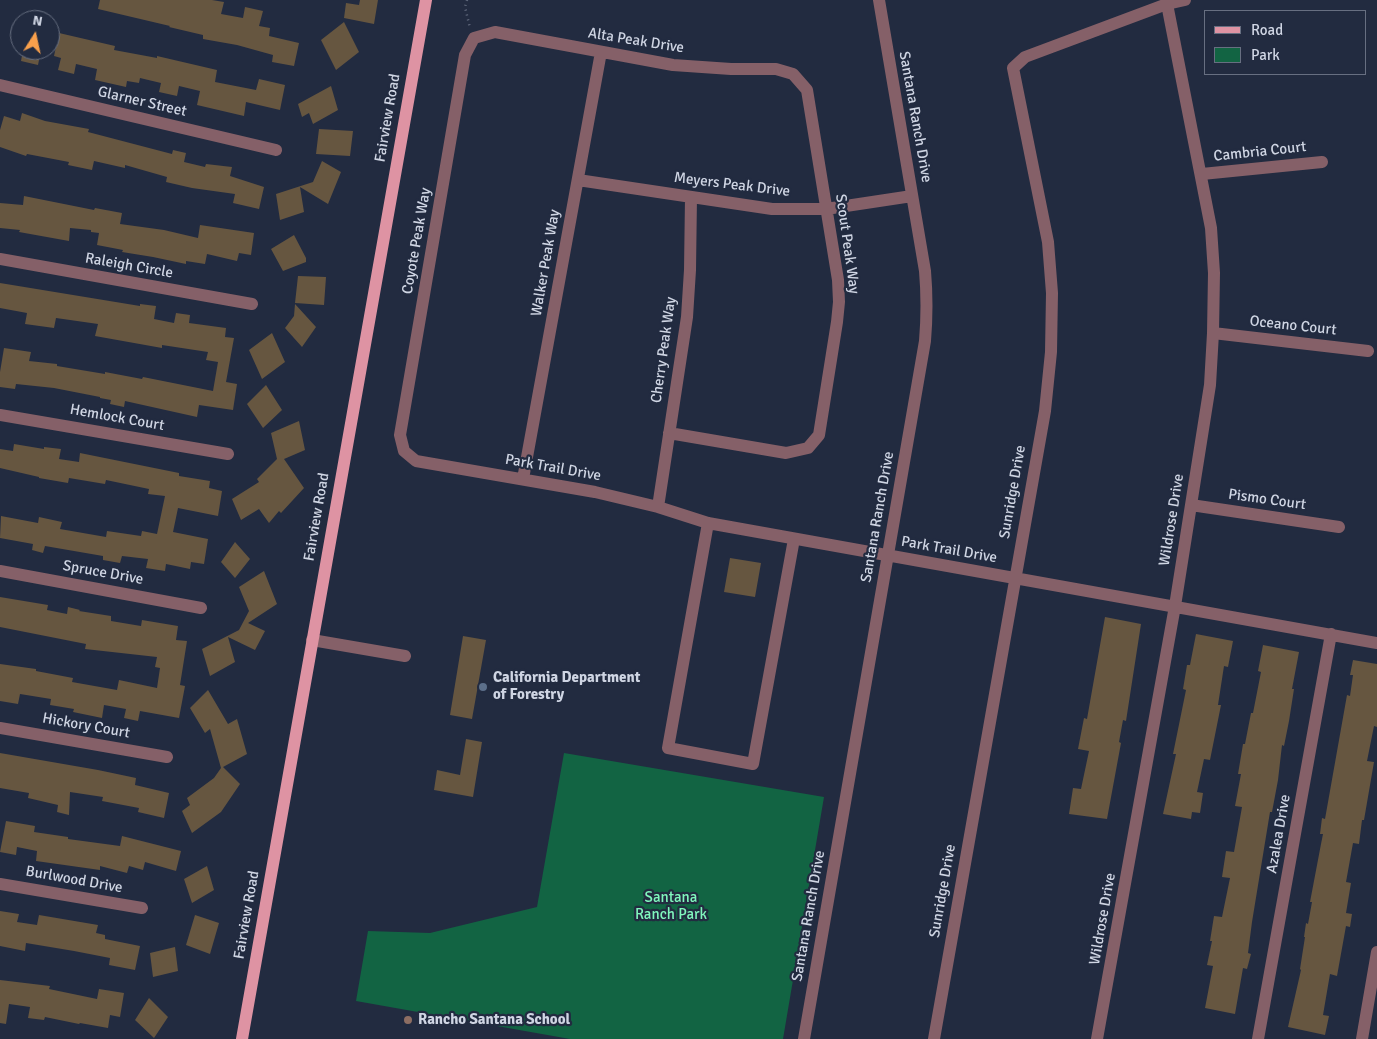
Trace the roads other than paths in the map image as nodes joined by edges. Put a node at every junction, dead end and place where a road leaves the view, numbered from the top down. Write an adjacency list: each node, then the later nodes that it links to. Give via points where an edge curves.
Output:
1 (426, 0): 36 (main road, Fairview Road)
2 (879, 0): 13 (street, Santana Ranch Drive)
3 (1185, 0): 4 (street)
4 (1167, 4): 11 (street, Wildrose Drive); 32 (street, Sunridge Drive, via 1025,58 1014,68 1048,242 1052,293 1051,352 1045,410)
5 (474, 38): 6 (street, Alta Peak Drive, via 495,32); 22 (street, Coyote Peak Way, via 465,55 461,74 400,435)
6 (601, 52): 7 (street, Alta Peak Drive, via 673,65 776,69); 12 (street, Walker Peak Way)
7 (793, 74): 15 (street, Scout Peak Way, via 807,90)
8 (0, 85): 9 (street, Glarner Street)
9 (276, 150)
10 (1322, 162): 11 (street, Cambria Court)
11 (1202, 174): 18 (street, Wildrose Drive, via 1211,228)
12 (578, 180): 14 (street, Meyers Peak Drive); 24 (street, Walker Peak Way)
13 (912, 196): 15 (street, Meyers Peak Drive); 30 (street, Santana Ranch Drive, via 925,271 925,340)
14 (691, 197): 15 (street, Meyers Peak Drive, via 772,209); 21 (street, Cherry Peak Way, via 687,317)
15 (826, 209): 21 (street, Scout Peak Way, via 839,302 819,434 808,448 786,453)
16 (0, 260): 17 (street, Raleigh Circle)
17 (252, 304)
18 (1213, 333): 19 (street, Oceano Court); 25 (street, Wildrose Drive, via 1210,385)
19 (1368, 350)
20 (0, 415): 23 (street, Hemlock Court)
21 (669, 433): 26 (street, Cherry Peak Way)
22 (404, 451): 24 (street, Park Trail Drive, via 416,461)
23 (228, 454)
24 (523, 479): 26 (street, Park Trail Drive)
25 (1191, 505): 28 (street, Pismo Court); 33 (street, Wildrose Drive)
26 (658, 506): 27 (street, Park Trail Drive)
27 (708, 523): 29 (street, Park Trail Drive); 29 (street, via 668,748 753,764)
28 (1339, 527)
29 (794, 538): 30 (street, Park Trail Drive)
30 (889, 556): 32 (street, Park Trail Drive); 45 (street, Santana Ranch Drive)
31 (0, 571): 34 (street, Spruce Drive)
32 (1014, 578): 33 (street, Park Trail Drive); 46 (street, Sunridge Drive)
33 (1175, 606): 35 (street, Park Trail Drive); 47 (street, Wildrose Drive)
34 (200, 608)
35 (1331, 634): 37 (street, Park Trail Drive); 48 (street, Azalea Drive)
36 (312, 640): 38 (street); 44 (main road, Fairview Road)
37 (1377, 643)
38 (405, 656)
39 (0, 728): 40 (street, Hickory Court)
40 (167, 757)
41 (0, 884): 42 (street, Burlwood Drive)
42 (142, 908)
43 (1377, 952): 49 (street)
44 (242, 1039)
45 (804, 1039)
46 (934, 1039)
47 (1097, 1039)
48 (1258, 1039)
49 (1362, 1039)

